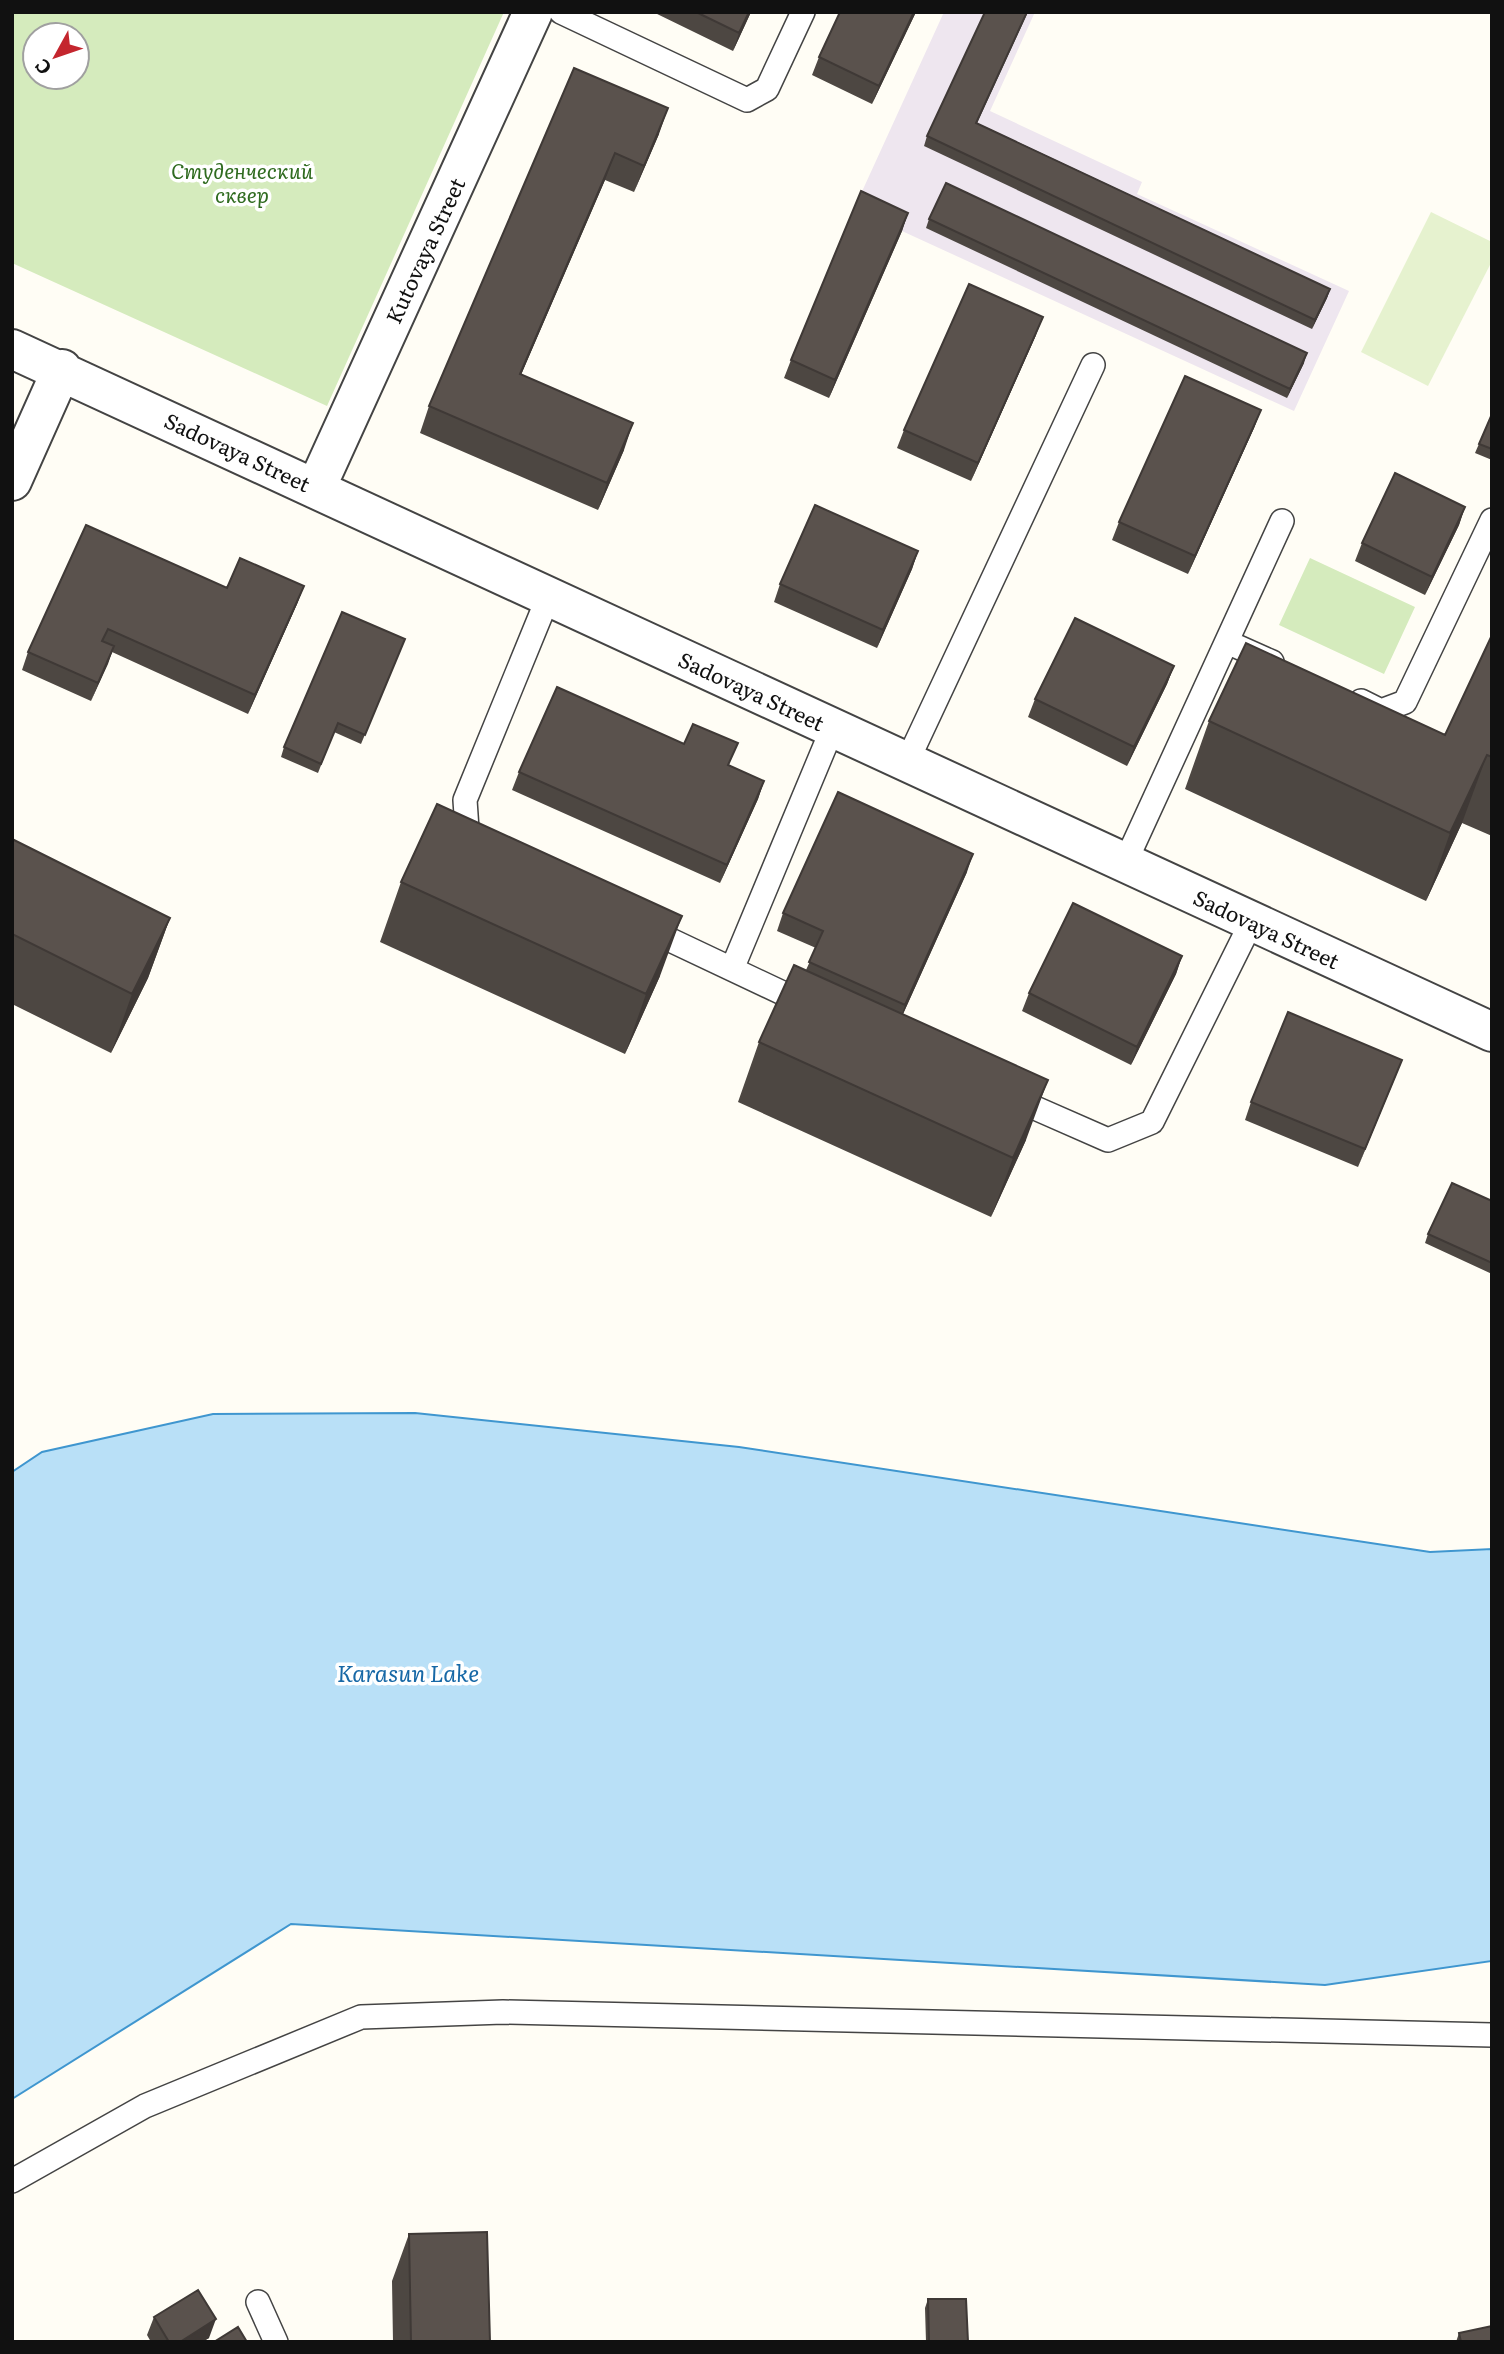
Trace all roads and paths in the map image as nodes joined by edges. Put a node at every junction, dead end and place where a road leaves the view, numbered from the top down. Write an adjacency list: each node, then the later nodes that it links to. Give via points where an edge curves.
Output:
1 (533, 12): 8 (street, Kutovaya Street)
2 (561, 12): 3 (lane, via 747,100 767,89)
3 (803, 12)
4 (12, 349): 6 (street, Sadovaya Street)
5 (1093, 365): 16 (lane)
6 (62, 369): 7 (street); 8 (street, Sadovaya Street)
7 (12, 481)
8 (316, 488): 11 (street, Sadovaya Street)
9 (1492, 520): 14 (lane, via 1405,702 1381,710)
10 (1282, 521): 12 (lane)
11 (549, 595): 15 (street, Sadovaya Street); 17 (lane, via 465,800 468,844)
12 (1227, 642): 13 (lane); 18 (lane)
13 (1298, 674)
14 (1346, 695)
15 (833, 727): 16 (street, Sadovaya Street); 21 (lane)
16 (907, 762): 18 (street, Sadovaya Street)
17 (493, 856)
18 (1125, 863): 20 (street, Sadovaya Street)
19 (631, 921): 21 (lane)
20 (1252, 921): 23 (street, Sadovaya Street); 24 (lane, via 1152,1122 1108,1140)
21 (732, 969): 22 (lane)
22 (830, 1016)
23 (1488, 1021)
24 (993, 1090)
25 (1492, 2035): 26 (lane, via 517,2012 361,2017 145,2106)
26 (12, 2181)
27 (258, 2302): 28 (lane)
28 (276, 2342)

